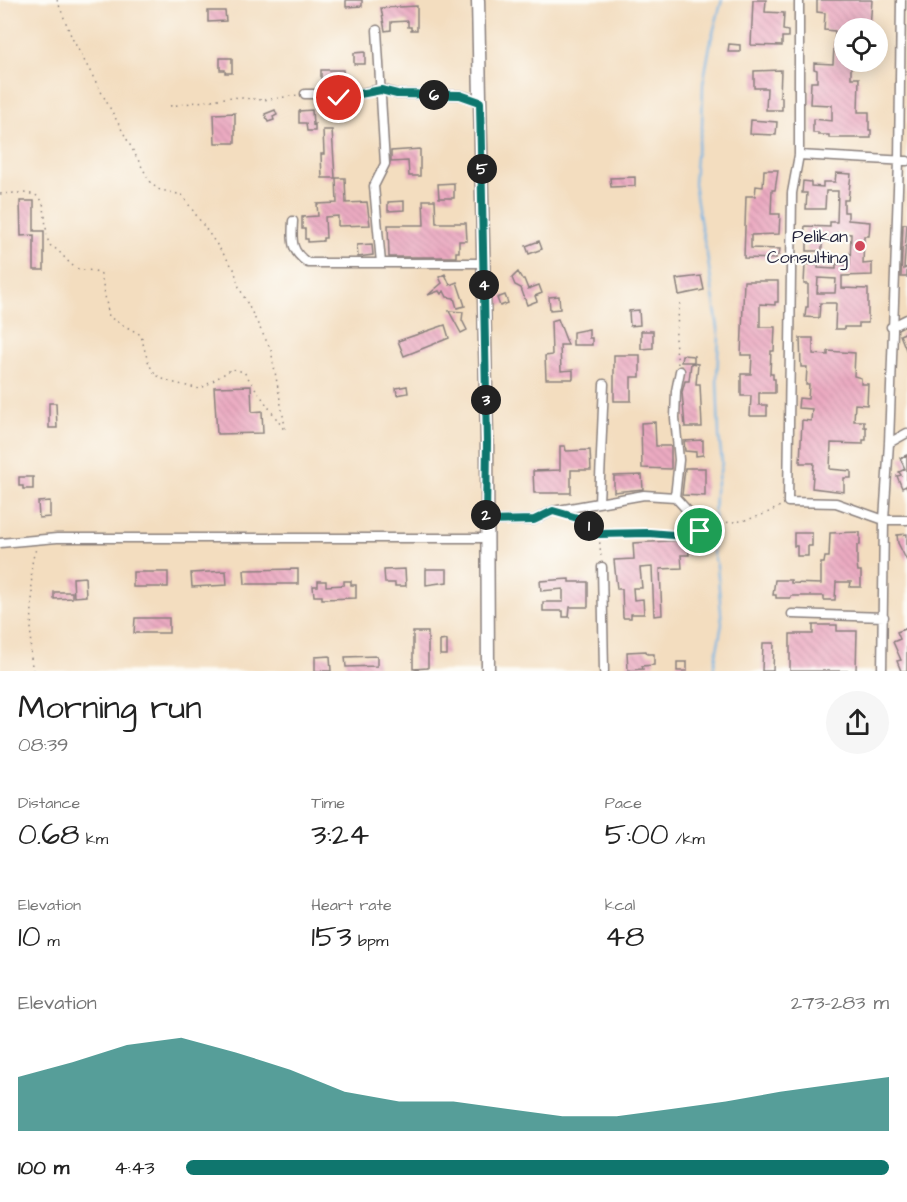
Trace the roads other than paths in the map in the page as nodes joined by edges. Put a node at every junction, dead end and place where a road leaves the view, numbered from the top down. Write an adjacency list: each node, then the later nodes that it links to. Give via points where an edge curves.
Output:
1 (478, 0): 8 (street)
2 (799, 0): 9 (street)
3 (901, 0): 5 (street)
4 (377, 30): 6 (street)
5 (903, 79): 10 (street)
6 (381, 90): 7 (street, via 339,98); 8 (street, via 460,95); 12 (street, via 385,164 374,186)
7 (305, 94)
8 (480, 102): 13 (street)
9 (799, 154): 10 (street); 23 (street, via 792,193 788,502 836,503)
10 (903, 161): 15 (street)
11 (293, 221): 12 (street, via 293,247 308,263)
12 (381, 263): 13 (street)
13 (483, 263): 25 (street)
14 (907, 319): 15 (street)
15 (891, 327): 19 (street)
16 (680, 371): 20 (street)
17 (604, 384): 21 (street)
18 (907, 433): 19 (street)
19 (889, 443): 23 (street)
20 (675, 497): 21 (street, via 645,495); 22 (street)
21 (599, 502): 25 (street, via 553,511 534,520)
22 (696, 519)
23 (884, 520): 24 (street); 30 (street)
24 (907, 520)
25 (486, 521): 26 (street)
26 (486, 538): 27 (street, via 43,539); 31 (street)
27 (0, 543)
28 (602, 567): 32 (street)
29 (792, 614): 30 (street)
30 (884, 617): 33 (street)
31 (488, 671)
32 (604, 671)
33 (882, 671)

